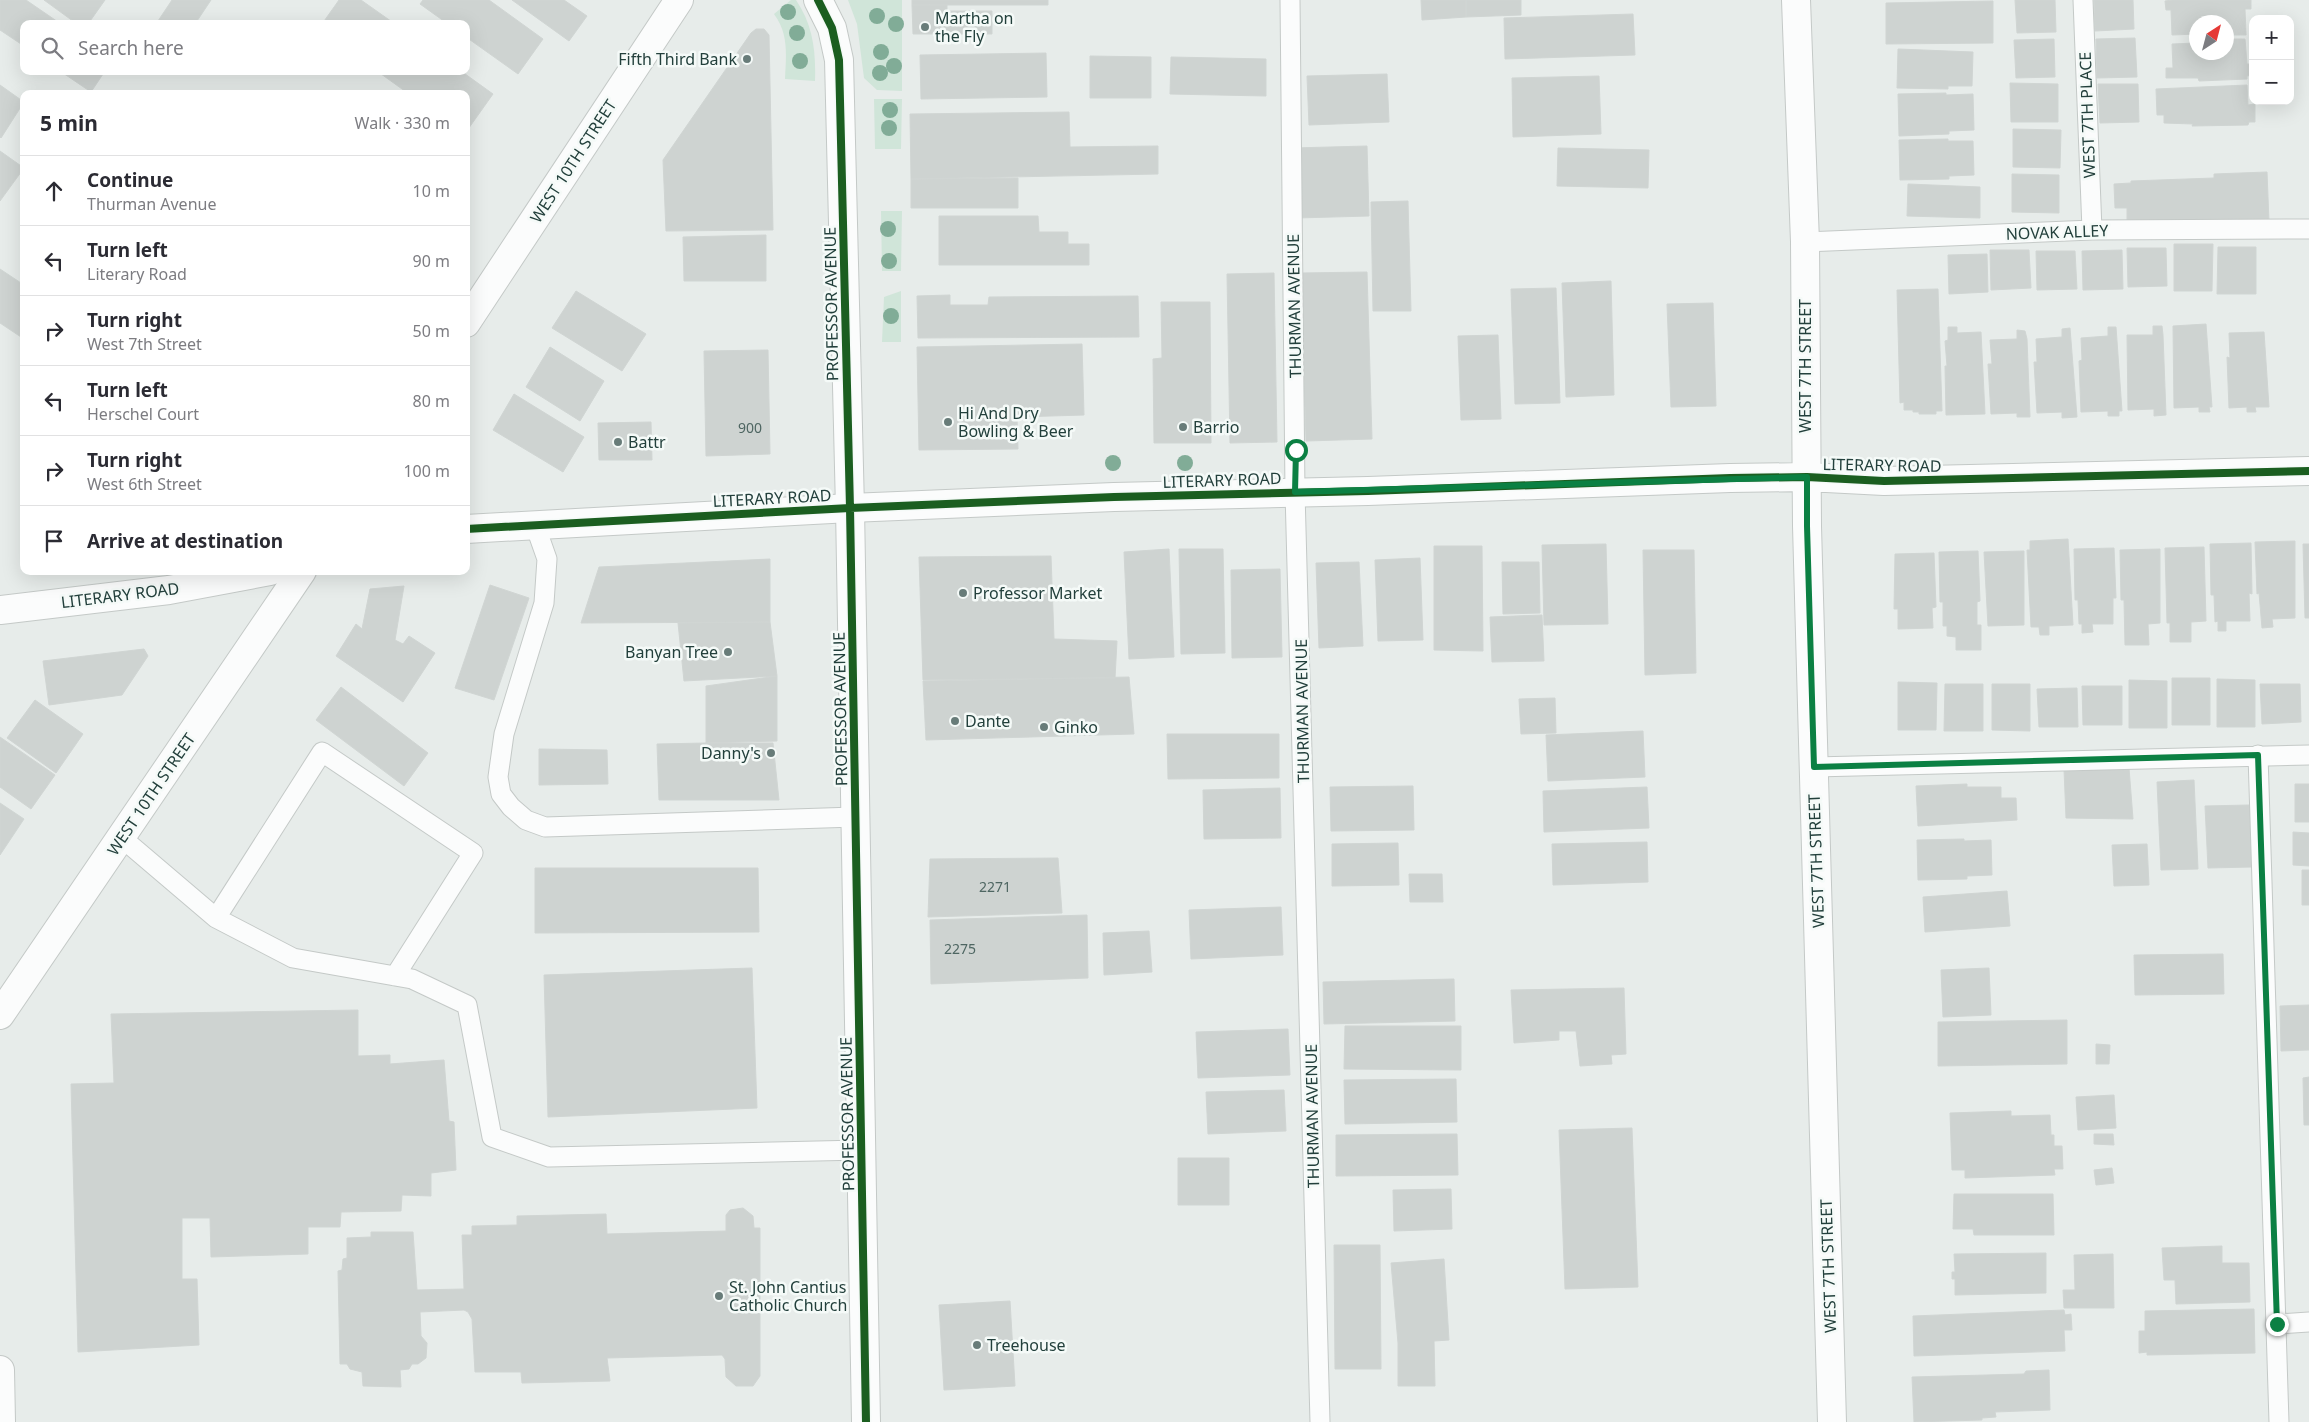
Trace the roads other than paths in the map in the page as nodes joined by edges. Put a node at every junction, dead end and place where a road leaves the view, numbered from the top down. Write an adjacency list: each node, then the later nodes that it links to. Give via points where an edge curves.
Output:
1 (679, 0): 9 (street, WEST 10TH STREET)
2 (818, 0): 13 (street, PROFESSOR AVENUE, via 832,28 839,60)
3 (1290, 0): 12 (lane, THURMAN AVENUE)
4 (1796, 0): 8 (street, WEST 7TH STREET)
5 (2083, 0): 7 (lane, WEST 7TH PLACE)
6 (2309, 228): 7 (lane, NOVAK ALLEY)
7 (2092, 230): 8 (lane, NOVAK ALLEY)
8 (1805, 242): 11 (street, WEST 7TH STREET)
9 (470, 317)
10 (2309, 471): 11 (street, LITERARY ROAD, via 1884,481)
11 (1807, 477): 12 (street, LITERARY ROAD); 21 (street, WEST 7TH STREET)
12 (1295, 492): 13 (street, LITERARY ROAD); 33 (lane, THURMAN AVENUE)
13 (850, 508): 14 (street, LITERARY ROAD); 22 (street, PROFESSOR AVENUE)
14 (535, 525): 15 (street, LITERARY ROAD); 22 (lane, via 547,559 544,603 504,734 498,777 501,794 511,807 526,820 545,827)
15 (470, 529)
16 (249, 575): 18 (street, LITERARY ROAD, via 169,590)
17 (299, 575): 23 (street, WEST 10TH STREET)
18 (0, 610)
19 (2258, 755): 20 (lane); 21 (lane); 29 (lane)
20 (2309, 755)
21 (1814, 767): 34 (street, WEST 7TH STREET)
22 (856, 816): 27 (street, PROFESSOR AVENUE)
23 (122, 838): 24 (lane); 26 (street, WEST 10TH STREET)
24 (216, 918): 25 (lane, via 294,958); 25 (lane, via 322,752 473,853)
25 (395, 976): 27 (lane, via 412,980 467,1005 492,1137 549,1157)
26 (0, 1015)
27 (861, 1150): 32 (street, PROFESSOR AVENUE)
28 (2309, 1322): 29 (lane)
29 (2277, 1324): 35 (lane)
30 (0, 1370): 31 (street)
31 (1, 1422)
32 (866, 1422)
33 (1320, 1422)
34 (1832, 1422)
35 (2280, 1422)

